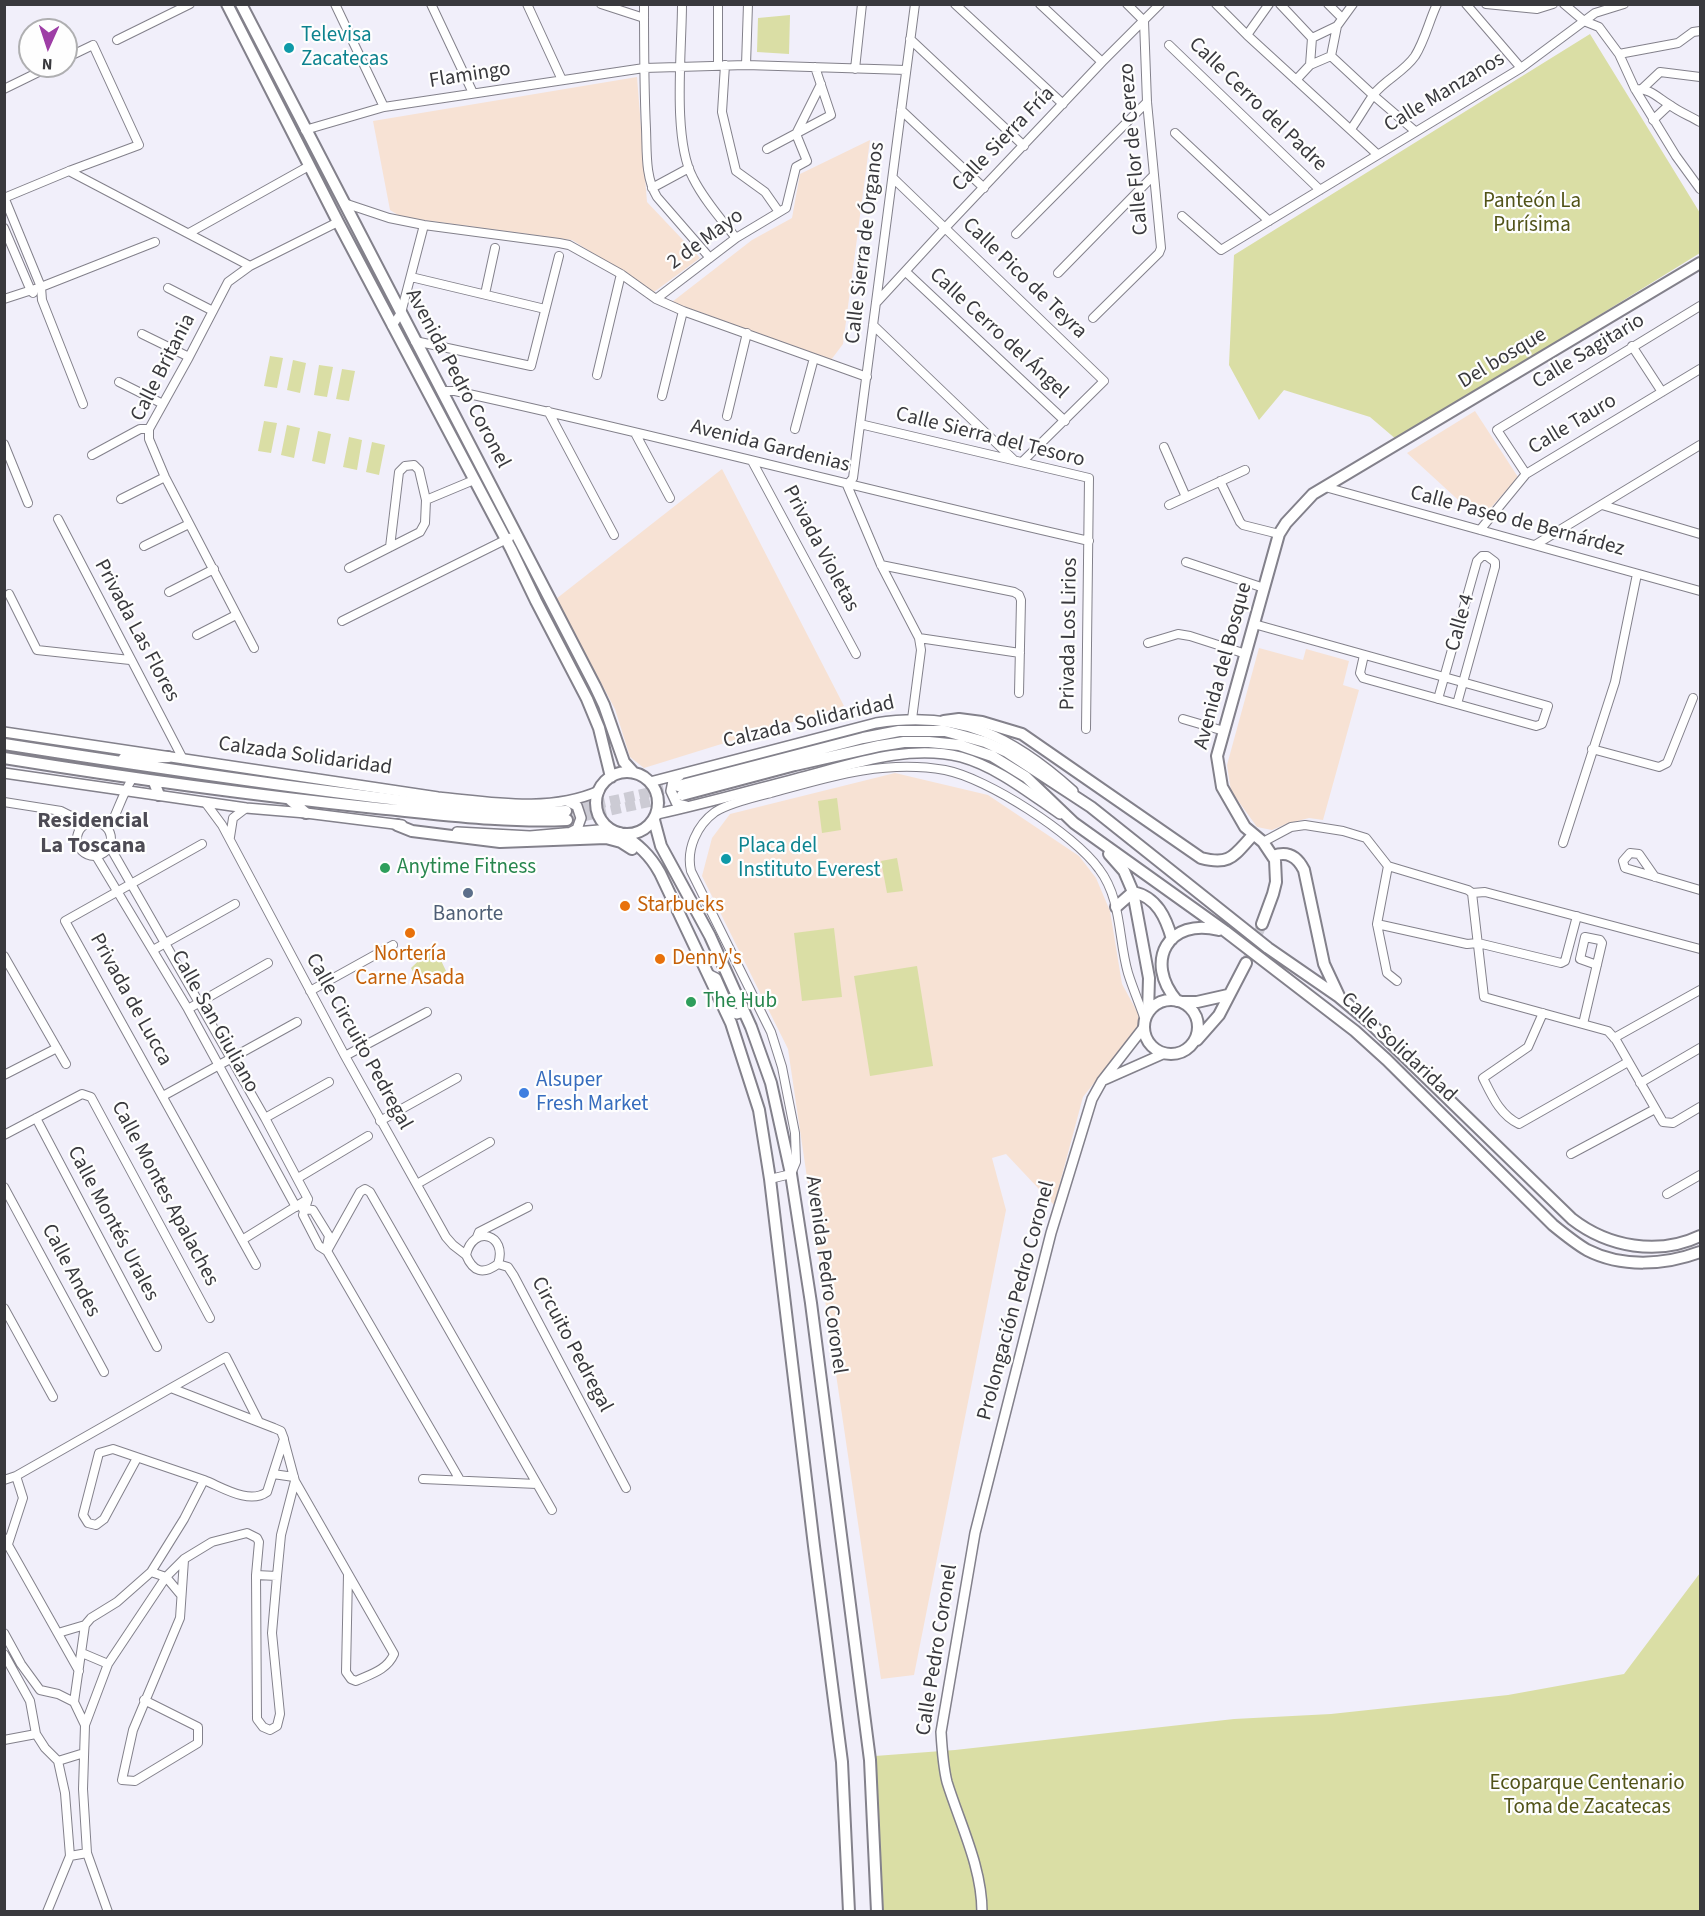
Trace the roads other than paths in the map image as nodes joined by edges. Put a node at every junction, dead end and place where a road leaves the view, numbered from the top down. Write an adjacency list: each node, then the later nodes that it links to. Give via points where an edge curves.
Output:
1 (190, 4): 39 (street)
2 (227, 4): 55 (main road, Avenida Pedro Coronel)
3 (241, 4): 53 (main road, Avenida Pedro Coronel)
4 (335, 4): 68 (street)
5 (431, 4): 63 (street)
6 (527, 4): 58 (street)
7 (601, 4): 29 (street)
8 (644, 4): 30 (street)
9 (682, 4): 48 (street, 2 de Mayo)
10 (718, 4): 46 (street)
11 (748, 4): 45 (street)
12 (862, 4): 52 (street)
13 (915, 4): 38 (street, Calle Sierra de Órganos)
14 (955, 4): 66 (street)
15 (1040, 4): 44 (street)
16 (1127, 4): 32 (street)
17 (1160, 4): 32 (street, Calle Sierra Fría)
18 (1216, 4): 36 (street)
19 (1269, 4): 36 (street)
20 (1280, 4): 37 (street)
21 (1328, 4): 31 (street)
22 (1353, 4): 31 (street)
23 (1437, 4): 64 (street, via 1422,43 1406,68)
24 (1466, 4): 51 (street)
25 (1486, 4): 26 (street, via 1537,9)
26 (1553, 4)
27 (1564, 4): 33 (street)
28 (1624, 4): 33 (street, Calle Manzanos)
29 (622, 8): 30 (street)
30 (644, 18): 50 (street)
31 (1342, 18): 34 (street)
32 (1144, 21): 44 (street, Calle Sierra Fría); 65 (street, Calle Flor de Cerezo)
33 (1584, 21): 42 (street, via 1599,27); 51 (street, Calle Manzanos)
34 (1337, 26): 37 (street); 43 (street)
35 (1701, 31): 42 (street, via 1678,43)
36 (1247, 35): 59 (street)
37 (1312, 38): 47 (street)
38 (910, 39): 54 (street, Calle Sierra de Órganos); 77 (street)
39 (117, 40)
40 (1169, 45): 88 (street, Calle Cerro del Padre)
41 (78, 52): 82 (street, via 93,45 139,145)
42 (1619, 54): 62 (street)
43 (1331, 56): 47 (street); 64 (street)
44 (1102, 62): 66 (street, Calle Sierra Fría)
45 (746, 64): 46 (street, Flamingo); 49 (street, Flamingo)
46 (721, 65): 48 (street, Flamingo); 91 (street, via 722,112 736,171 765,192)
47 (1310, 65): 59 (street)
48 (681, 66): 50 (street, Flamingo); 81 (street, 2 de Mayo, via 682,141)
49 (815, 67): 52 (street, Flamingo); 60 (street)
50 (644, 68): 58 (street, Flamingo); 85 (street, via 648,175)
51 (1521, 68): 74 (street, Calle Manzanos)
52 (855, 69): 54 (street, Flamingo)
53 (274, 70): 55 (main road); 73 (main road, Avenida Pedro Coronel)
54 (906, 70): 69 (street, Calle Sierra de Órganos)
55 (264, 76): 80 (main road, Avenida Pedro Coronel)
56 (1701, 77): 62 (street, via 1660,72)
57 (26, 78): 61 (street)
58 (562, 80): 63 (street, Flamingo)
59 (1296, 80): 72 (street)
60 (821, 84): 76 (street); 76 (street, via 831,115)
61 (4, 89)
62 (1639, 89): 67 (street, via 1659,96); 70 (street)
63 (473, 93): 68 (street, Flamingo)
64 (1373, 96): 72 (street); 74 (street)
65 (1146, 102): 83 (street, Calle Flor de Cerezo); 99 (street)
66 (1063, 104): 77 (street, Calle Sierra Fría)
67 (1669, 105): 70 (street); 71 (street)
68 (384, 107): 73 (street, Flamingo)
69 (901, 110): 84 (street, Calle Sierra de Órganos); 86 (street)
70 (1653, 120): 87 (street)
71 (1701, 122)
72 (1351, 129): 79 (street)
73 (305, 130): 90 (main road, Avenida Pedro Coronel)
74 (1415, 131): 79 (street, Calle Manzanos)
75 (1175, 133): 93 (street)
76 (796, 134): 78 (street); 91 (street, via 807,161 796,167 786,208)
77 (1024, 146): 86 (street, Calle Sierra Fría)
78 (767, 149)
79 (1377, 154): 88 (street, Calle Manzanos)
80 (309, 166): 94 (main road, Avenida Pedro Coronel); 98 (street)
81 (689, 168): 85 (street); 100 (street, 2 de Mayo, via 704,196)
82 (69, 171): 89 (street); 98 (street)
83 (1153, 176): 108 (street); 124 (street, Calle Flor de Cerezo, via 1159,253)
84 (893, 178): 97 (street, Calle Pico de Teyra); 118 (street, Calle Sierra de Órganos)
85 (652, 188): 104 (street)
86 (984, 188): 97 (street, Calle Sierra Fría)
87 (1701, 189)
88 (1320, 190): 93 (street, Calle Manzanos)
89 (5, 197): 111 (street)
90 (344, 203): 95 (street); 123 (main road, Avenida Pedro Coronel)
91 (778, 212): 100 (street, 2 de Mayo)
92 (1182, 216): 93 (street, Calle Manzanos, via 1221,250)
93 (1269, 221)
94 (338, 222): 106 (street, Calle Britania); 126 (main road, Avenida Pedro Coronel)
95 (424, 225): 109 (street, via 569,245); 110 (street)
96 (4, 228): 113 (street)
97 (945, 228): 107 (street, Calle Sierra Fría); 144 (street, Calle Pico de Teyra, via 1104,381)
98 (189, 233): 106 (street)
99 (1016, 234)
100 (736, 238): 104 (street, 2 de Mayo)
101 (155, 242): 111 (street)
102 (495, 248): 114 (street)
103 (558, 256): 120 (street)
104 (710, 258): 116 (street, 2 de Mayo)
105 (1701, 263): 161 (main road, Del bosque)
106 (250, 266): 121 (street, Calle Britania, via 228,282)
107 (906, 272): 118 (street, Calle Sierra Fría); 144 (street, Calle Cerro del Ángel)
108 (1058, 273)
109 (621, 274): 116 (street); 134 (street)
110 (411, 277): 114 (street); 123 (street)
111 (41, 287): 113 (street); 117 (street)
112 (168, 288): 121 (street)
113 (30, 291): 115 (street); 117 (street)
114 (485, 294): 120 (street)
115 (4, 299)
116 (656, 299): 122 (street)
117 (42, 300): 140 (street)
118 (876, 303): 125 (street, Calle Sierra de Órganos)
119 (1701, 306): 130 (street, Calle Sagitario)
120 (545, 309): 129 (street, via 531,366)
121 (213, 310): 131 (street, Calle Britania)
122 (683, 311): 127 (street); 139 (street)
123 (401, 313): 126 (street); 129 (main road, Avenida Pedro Coronel)
124 (1093, 318)
125 (873, 325): 135 (street, Calle Sierra de Órganos); 154 (street)
126 (392, 326): 158 (main road, Avenida Pedro Coronel)
127 (747, 333): 132 (street); 143 (street)
128 (142, 334): 131 (street)
129 (415, 341): 137 (main road, Avenida Pedro Coronel)
130 (1632, 346): 138 (street); 156 (street, Calle Sagitario, via 1497,430)
131 (189, 357): 141 (street, Calle Britania)
132 (814, 358): 135 (street); 147 (street)
133 (1701, 369): 138 (street, Calle Tauro)
134 (597, 375)
135 (867, 377): 145 (street, Calle Sierra de Órganos)
136 (119, 382): 141 (street)
137 (442, 391): 142 (street, Avenida Gardenias); 175 (main road, Avenida Pedro Coronel)
138 (1662, 392): 156 (street, Calle Tauro)
139 (662, 396)
140 (83, 404)
141 (163, 404): 146 (street, Calle Britania)
142 (548, 411): 148 (street, Avenida Gardenias); 174 (street)
143 (727, 416)
144 (1065, 421): 154 (street)
145 (860, 424): 154 (street, Calle Sierra del Tesoro); 160 (street, Calle Sierra de Órganos, via 853,478)
146 (149, 429): 152 (street, via 140,429); 157 (street, Calle Britania, via 149,439)
147 (795, 429)
148 (635, 433): 153 (street, Avenida Gardenias); 163 (street)
149 (4, 444): 166 (street)
150 (1164, 447): 162 (street)
151 (1699, 448): 168 (street)
152 (92, 455)
153 (752, 461): 160 (street, Avenida Gardenias); 197 (street, Privada Violetas)
154 (1018, 461): 176 (street, Calle Sierra del Tesoro, via 1089,478)
155 (1245, 470): 159 (street)
156 (1526, 474): 171 (street, Calle Tauro)
157 (165, 477): 164 (street); 170 (street, Calle Britania)
158 (474, 480): 165 (street); 175 (main road, Avenida Pedro Coronel)
159 (1220, 481): 162 (street); 172 (street, via 1243,525)
160 (848, 485): 176 (street, Avenida Gardenias); 181 (street)
161 (1325, 487): 171 (street, Calle Paseo de Bernárdez); 172 (main road, Avenida del Bosque, via 1313,494)
162 (1186, 497): 167 (street)
163 (670, 498)
164 (121, 499)
165 (426, 500): 179 (street, via 425,523 420,532); 179 (street, via 420,470 414,465 405,466 399,472)
166 (28, 503)
167 (1169, 505)
168 (1602, 505): 173 (street); 177 (street)
169 (58, 519): 200 (street, Privada Las Flores)
170 (189, 524): 178 (street); 183 (street, Calle Britania)
171 (1480, 530): 177 (street, Calle Paseo de Bernárdez)
172 (1279, 534): 185 (main road, Avenida del Bosque)
173 (1701, 534)
174 (614, 535)
175 (511, 537): 190 (street); 220 (main road, Avenida Pedro Coronel, via 599,695 624,762); 222 (main road, Avenida Pedro Coronel, via 587,699)
176 (1089, 541): 210 (street, Privada Los Lirios)
177 (1535, 545): 184 (street, Calle Paseo de Bernárdez)
178 (144, 546)
179 (390, 547): 182 (street)
180 (1186, 562): 185 (street)
181 (881, 565): 193 (street); 196 (street, via 1019,595)
182 (349, 568)
183 (214, 569): 187 (street); 189 (street, Calle Britania)
184 (1637, 574): 186 (street, Calle Paseo de Bernárdez); 214 (street, via 1615,682)
185 (1264, 588): 191 (main road, Avenida del Bosque)
186 (1701, 591)
187 (169, 592)
188 (9, 594): 200 (street, via 37,650)
189 (237, 615): 192 (street); 195 (street, Calle Britania)
190 (342, 621)
191 (1254, 624): 198 (main road, Avenida del Bosque); 199 (street)
192 (197, 635)
193 (919, 638): 196 (street); 208 (street, via 921,650)
194 (1148, 643): 198 (street, via 1178,634)
195 (254, 648)
196 (1020, 653): 203 (street)
197 (856, 654)
198 (1246, 654): 211 (main road, Avenida del Bosque)
199 (1364, 655): 201 (street); 205 (street, via 1360,673 1363,678)
200 (130, 660): 218 (street, Privada Las Flores)
201 (1444, 677): 202 (street); 202 (street, Calle 4, via 1477,561 1487,556 1495,567); 205 (street)
202 (1463, 682): 206 (street, Calle 4); 206 (street, via 1548,706 1542,724 1536,726)
203 (1019, 693)
204 (1693, 698): 214 (street, via 1667,763 1659,767)
205 (1438, 699): 206 (street)
206 (1457, 704)
207 (1183, 718): 211 (street)
208 (912, 719): 209 (street, Calzada Solidaridad); 221 (street, Calzada Solidaridad, via 876,723)
209 (944, 721): 233 (street, Calzada Solidaridad, via 980,729 1016,746 1050,770); 245 (main road, via 982,722 1022,734 1201,858 1216,862 1232,857)
210 (1086, 729)
211 (1224, 731): 245 (main road, Avenida del Bosque, via 1217,756 1222,787)
212 (4, 732): 215 (street, Calzada Solidaridad)
213 (4, 744): 217 (main road, Calzada Solidaridad)
214 (1592, 749): 248 (street)
215 (168, 757): 217 (main road); 218 (street, Calzada Solidaridad)
216 (4, 758): 223 (main road, Calzada Solidaridad)
217 (97, 759): 235 (main road, Calzada Solidaridad, via 465,808 507,812)
218 (183, 759): 235 (street, Calzada Solidaridad, via 449,798)
219 (4, 772): 226 (street)
220 (634, 773): 222 (main road); 225 (main road)
221 (685, 773): 225 (street, Calzada Solidaridad); 232 (street, via 673,780 672,796 677,804)
222 (611, 777): 227 (main road)
223 (132, 779): 224 (main road, Calzada Solidaridad); 226 (street)
224 (154, 782): 228 (main road); 229 (main road, Calzada Solidaridad)
225 (650, 782): 237 (main road, via 658,800)
226 (125, 790): 228 (street); 241 (street)
227 (599, 791): 235 (street, Calzada Solidaridad); 242 (main road, via 599,816)
228 (159, 795): 231 (street)
229 (288, 799): 235 (main road, Calzada Solidaridad, via 492,820 533,821); 236 (main road)
230 (4, 802): 240 (street, via 61,811 73,817)
231 (206, 802): 234 (street); 246 (street)
232 (696, 805): 237 (street); 238 (street, via 884,758 937,753 973,761 1000,774)
233 (1090, 807): 238 (main road, Calzada Solidaridad, via 1006,752 971,738 938,731 882,734 680,790 879,746 944,743 992,756 1026,777); 282 (main road, Calle Solidaridad, via 1268,948)
234 (246, 808): 236 (street); 246 (street, via 233,818)
235 (567, 810): 243 (street, via 577,806 581,818 577,829)
236 (306, 813): 239 (street)
237 (656, 817): 242 (main road, via 639,831); 285 (main road, Avenida Pedro Coronel, via 661,846)
238 (1074, 824): 244 (main road, Calle Solidaridad)
239 (397, 825): 243 (street, via 513,836); 272 (main road, via 412,831 500,842 598,837 621,842 650,866 686,941)
240 (79, 828): 241 (street, via 94,821); 251 (street, via 79,848 86,855)
241 (109, 828): 250 (street)
242 (615, 831): 243 (street); 272 (main road, Avenida Pedro Coronel, via 636,843 654,863)
243 (571, 832)
244 (1090, 834): 258 (main road, via 1124,871); 265 (main road, Calle Solidaridad)
245 (1253, 836): 247 (main road, Avenida del Bosque)
246 (230, 838): 280 (street, Calle Circuito Pedregal)
247 (1263, 842): 252 (main road, Avenida del Bosque); 253 (street, via 1291,827 1305,825 1343,831 1366,838)
248 (1563, 843)
249 (202, 844): 255 (street)
250 (110, 847): 251 (street); 255 (street, Calle San Giuliano)
251 (96, 856): 257 (street, Calle San Giuliano)
252 (1273, 856): 263 (main road, via 1276,882); 282 (main road, via 1291,855 1304,870 1324,964)
253 (1388, 866): 259 (street); 264 (street)
254 (1655, 877): 256 (street)
255 (130, 883): 257 (street); 268 (street, Calle San Giuliano)
256 (1701, 890)
257 (117, 891): 271 (street, Calle San Giuliano); 308 (street, Privada de Lucca, via 65,921)
258 (1133, 892): 261 (main road); 266 (main road, via 1161,910); 289 (main road, via 1149,978)
259 (1472, 893): 262 (street, via 1485,892); 267 (street)
260 (236, 903): 268 (street)
261 (1116, 907): 289 (street, via 1128,972); 318 (street, via 1101,871 1067,837 987,784 946,770 907,765 856,771 758,797 717,811 705,820 688,861 771,1032 795,1133 796,1162)
262 (1577, 916): 267 (street, via 1561,963); 270 (street)
263 (1262, 924)
264 (1377, 924): 267 (street, via 1467,944); 278 (street, via 1387,973)
265 (1225, 931): 266 (main road, via 1195,928); 333 (main road, Calle Solidaridad, via 1387,1060 1574,1242 1622,1261 1664,1262)
266 (1172, 939): 283 (main road, via 1163,953 1162,978)
267 (1478, 943): 288 (street, via 1484,997)
268 (165, 944): 271 (street); 284 (street, Calle San Giuliano)
269 (393, 945): 280 (street)
270 (1701, 949)
271 (153, 950): 286 (street, Calle San Giuliano)
272 (697, 950): 277 (main road, Avenida Pedro Coronel)
273 (4, 956): 294 (street)
274 (268, 963): 284 (street)
275 (1246, 963): 281 (main road)
276 (1597, 965): 276 (street, via 1602,943 1583,939 1580,959); 291 (street)
277 (708, 974): 285 (street, via 716,978 731,1012 741,1013); 321 (main road, Avenida Pedro Coronel, via 743,1057 759,1110)
278 (1397, 981)
279 (1701, 990): 292 (street)
280 (310, 991): 297 (street, Calle Circuito Pedregal)
281 (1228, 995): 283 (main road, via 1197,1002); 293 (main road, via 1219,1015)
282 (1339, 997): 329 (main road, Calle Solidaridad, via 1582,1227 1611,1241 1639,1246 1682,1243)
283 (1180, 1001): 289 (main road, via 1161,1002); 293 (main road, via 1193,1010 1198,1024)
284 (198, 1003): 286 (street); 298 (street, Calle San Giuliano)
285 (743, 1006): 318 (main road, Avenida Pedro Coronel, via 771,1083)
286 (188, 1009): 302 (street, Calle San Giuliano)
287 (427, 1012): 297 (street)
288 (1543, 1013): 291 (street); 299 (street, via 1528,1047 1483,1078 1494,1101 1513,1121 1519,1124)
289 (1146, 1020): 296 (main road, via 1145,1034 1153,1047); 305 (street, Prolongación Pedro Coronel)
290 (297, 1022): 298 (street)
291 (1583, 1024): 292 (street, via 1608,1031)
292 (1614, 1038): 299 (street)
293 (1192, 1044): 296 (main road, via 1180,1053)
294 (57, 1048): 301 (street); 303 (street)
295 (1701, 1048): 307 (street)
296 (1165, 1053): 305 (street)
297 (345, 1056): 313 (street, Calle Circuito Pedregal)
298 (231, 1059): 302 (street); 312 (street, Calle San Giuliano)
299 (1628, 1062): 307 (street)
300 (4, 1063): 303 (street)
301 (66, 1064)
302 (219, 1066): 308 (street); 326 (street, Calle San Giuliano)
303 (7, 1074)
304 (457, 1078): 313 (street)
305 (1102, 1081): 356 (street, Prolongación Pedro Coronel, via 1092,1098 1051,1233)
306 (329, 1082): 312 (street)
307 (1640, 1083): 310 (street)
308 (163, 1096): 331 (street, Privada de Lucca)
309 (1701, 1107): 310 (street, via 1668,1124)
310 (1655, 1109): 317 (street)
311 (36, 1118): 314 (street); 338 (street, Calle Montes Apalaches, via 82,1094 91,1097); 339 (street, Calle Montés Urales)
312 (265, 1118): 320 (street, Calle San Giuliano)
313 (380, 1121): 322 (street, Calle Circuito Pedregal)
314 (4, 1135)
315 (368, 1136): 320 (street)
316 (490, 1142): 322 (street)
317 (1571, 1154)
318 (791, 1174): 321 (street); 388 (main road, Avenida Pedro Coronel, via 870,1760)
319 (1701, 1175): 324 (street)
320 (298, 1178): 325 (street, Calle San Giuliano)
321 (770, 1179): 387 (main road, Avenida Pedro Coronel, via 842,1762)
322 (417, 1184): 334 (street, Calle Circuito Pedregal, via 446,1237)
323 (4, 1187): 340 (street, Calle Andes)
324 (1667, 1194)
325 (308, 1199): 326 (street); 328 (street)
326 (296, 1207): 328 (street); 331 (street)
327 (528, 1207): 330 (street, via 479,1232)
328 (306, 1209): 332 (street, via 303,1215 319,1246); 332 (street, via 313,1210 329,1236)
329 (1701, 1236)
330 (477, 1237): 334 (street, via 469,1244); 335 (street, via 489,1236 498,1242 502,1253)
331 (242, 1240): 336 (street, Privada de Lucca)
332 (327, 1251): 352 (street); 353 (street, via 360,1192 370,1192)
333 (1701, 1252)
334 (466, 1255): 335 (street, via 470,1265 479,1270 490,1270)
335 (498, 1264): 354 (street, Circuito Pedregal, via 508,1267 514,1276)
336 (256, 1265)
337 (4, 1308): 342 (street)
338 (210, 1318)
339 (157, 1347)
340 (104, 1372)
341 (171, 1388): 343 (street); 343 (street, via 226,1357); 347 (street)
342 (53, 1398)
343 (259, 1422): 344 (street, via 281,1431)
344 (284, 1439): 346 (street); 348 (street)
345 (137, 1458): 345 (street, via 113,1449 99,1453 83,1515 88,1523 104,1519); 351 (street)
346 (273, 1474): 348 (street); 351 (street, via 267,1492 255,1497)
347 (16, 1476): 350 (street); 357 (street, via 23,1498)
348 (295, 1479): 360 (street); 362 (street)
349 (423, 1479): 352 (street)
350 (4, 1480)
351 (204, 1480): 359 (street)
352 (460, 1480): 353 (street)
353 (537, 1484): 355 (street)
354 (626, 1488)
355 (552, 1510)
356 (975, 1533): 389 (street, Calle Pedro Coronel, via 941,1732 947,1780 976,1869)
357 (6, 1541): 367 (street)
358 (184, 1559): 361 (street, via 212,1542 247,1533 259,1542); 363 (street); 364 (street)
359 (151, 1572): 363 (street); 365 (street)
360 (348, 1574): 360 (street, via 394,1654 386,1667 356,1681 346,1672)
361 (256, 1575): 362 (street); 362 (street, via 257,1719 270,1730 277,1726 280,1714 272,1633)
362 (277, 1576)
363 (166, 1577): 364 (street); 371 (street)
364 (181, 1595): 375 (street, via 180,1618)
365 (85, 1625): 367 (street); 368 (street)
366 (4, 1633): 370 (street)
367 (58, 1633): 373 (street)
368 (82, 1653): 371 (street); 373 (street)
369 (4, 1654): 372 (street)
370 (21, 1664): 372 (street); 374 (street)
371 (108, 1664): 378 (street)
372 (8, 1669): 376 (street)
373 (79, 1671): 377 (street)
374 (40, 1690): 376 (street); 377 (street)
375 (144, 1700): 375 (street, via 198,1727 198,1743 135,1781 122,1780)
376 (30, 1701): 379 (street)
377 (74, 1702): 378 (street)
378 (85, 1725): 381 (street)
379 (36, 1734): 380 (street); 382 (street)
380 (4, 1740)
381 (84, 1754): 382 (street); 383 (street)
382 (58, 1761): 384 (street)
383 (87, 1853): 384 (street); 386 (street)
384 (70, 1856): 385 (street)
385 (47, 1911)
386 (108, 1911)
387 (849, 1911)
388 (877, 1911)
389 (982, 1911)

